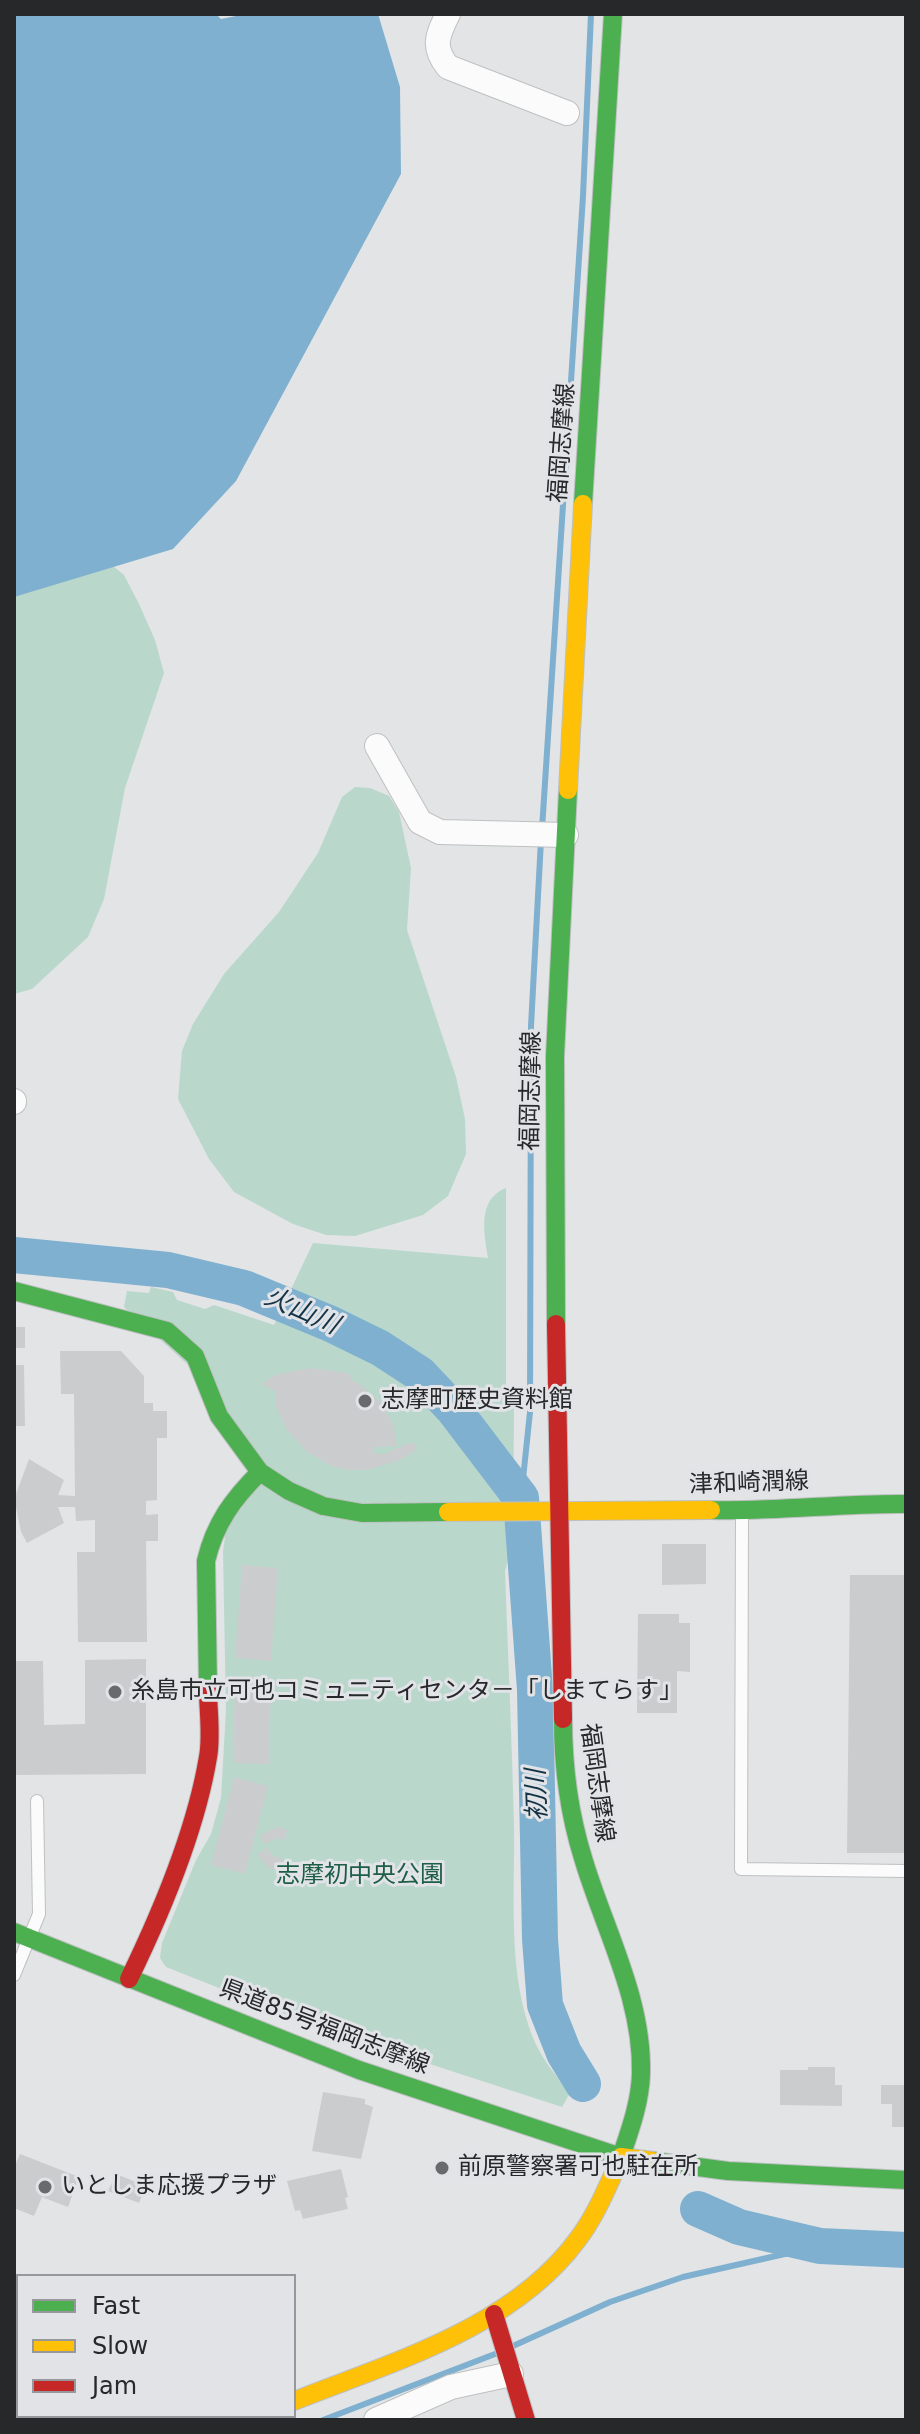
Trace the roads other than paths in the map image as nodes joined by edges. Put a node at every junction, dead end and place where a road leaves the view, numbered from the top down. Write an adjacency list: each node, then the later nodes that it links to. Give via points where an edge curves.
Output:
1 (448, 14): 3 (street, via 438,34 438,55 448,67)
2 (613, 14): 5 (main road, 福岡志摩線)
3 (567, 113)
4 (377, 746): 5 (street, via 420,822 440,832)
5 (561, 834): 9 (main road, 福岡志摩線, via 555,1056)
6 (14, 1291): 7 (main road, via 167,1331 195,1356 219,1416)
7 (260, 1472): 9 (main road, 津和崎潤線, via 323,1506 362,1513); 15 (main road, via 224,1509 211,1536 206,1561 209,1755 185,1844)
8 (906, 1504): 10 (main road, 津和崎潤線)
9 (559, 1510): 10 (main road, 津和崎潤線); 16 (main road, 福岡志摩線, via 569,1797 582,1856 636,2010 641,2060 636,2110)
10 (742, 1511): 12 (lane, via 741,1869)
11 (37, 1801): 13 (lane, via 39,1914)
12 (906, 1871)
13 (22, 1935): 14 (lane); 15 (main road, 県道85号福岡志摩線)
14 (14, 1975)
15 (129, 1979): 16 (main road, 県道85号福岡志摩線, via 359,2070)
16 (621, 2157): 17 (main road, 県道85号福岡志摩線, via 728,2171); 18 (main road, 福岡志摩線, via 571,2248)
17 (906, 2180)
18 (494, 2314): 19 (main road); 20 (main road, 福岡志摩線)
19 (509, 2371): 21 (street, via 451,2387); 22 (main road)
20 (296, 2400)
21 (376, 2420)
22 (526, 2420)

